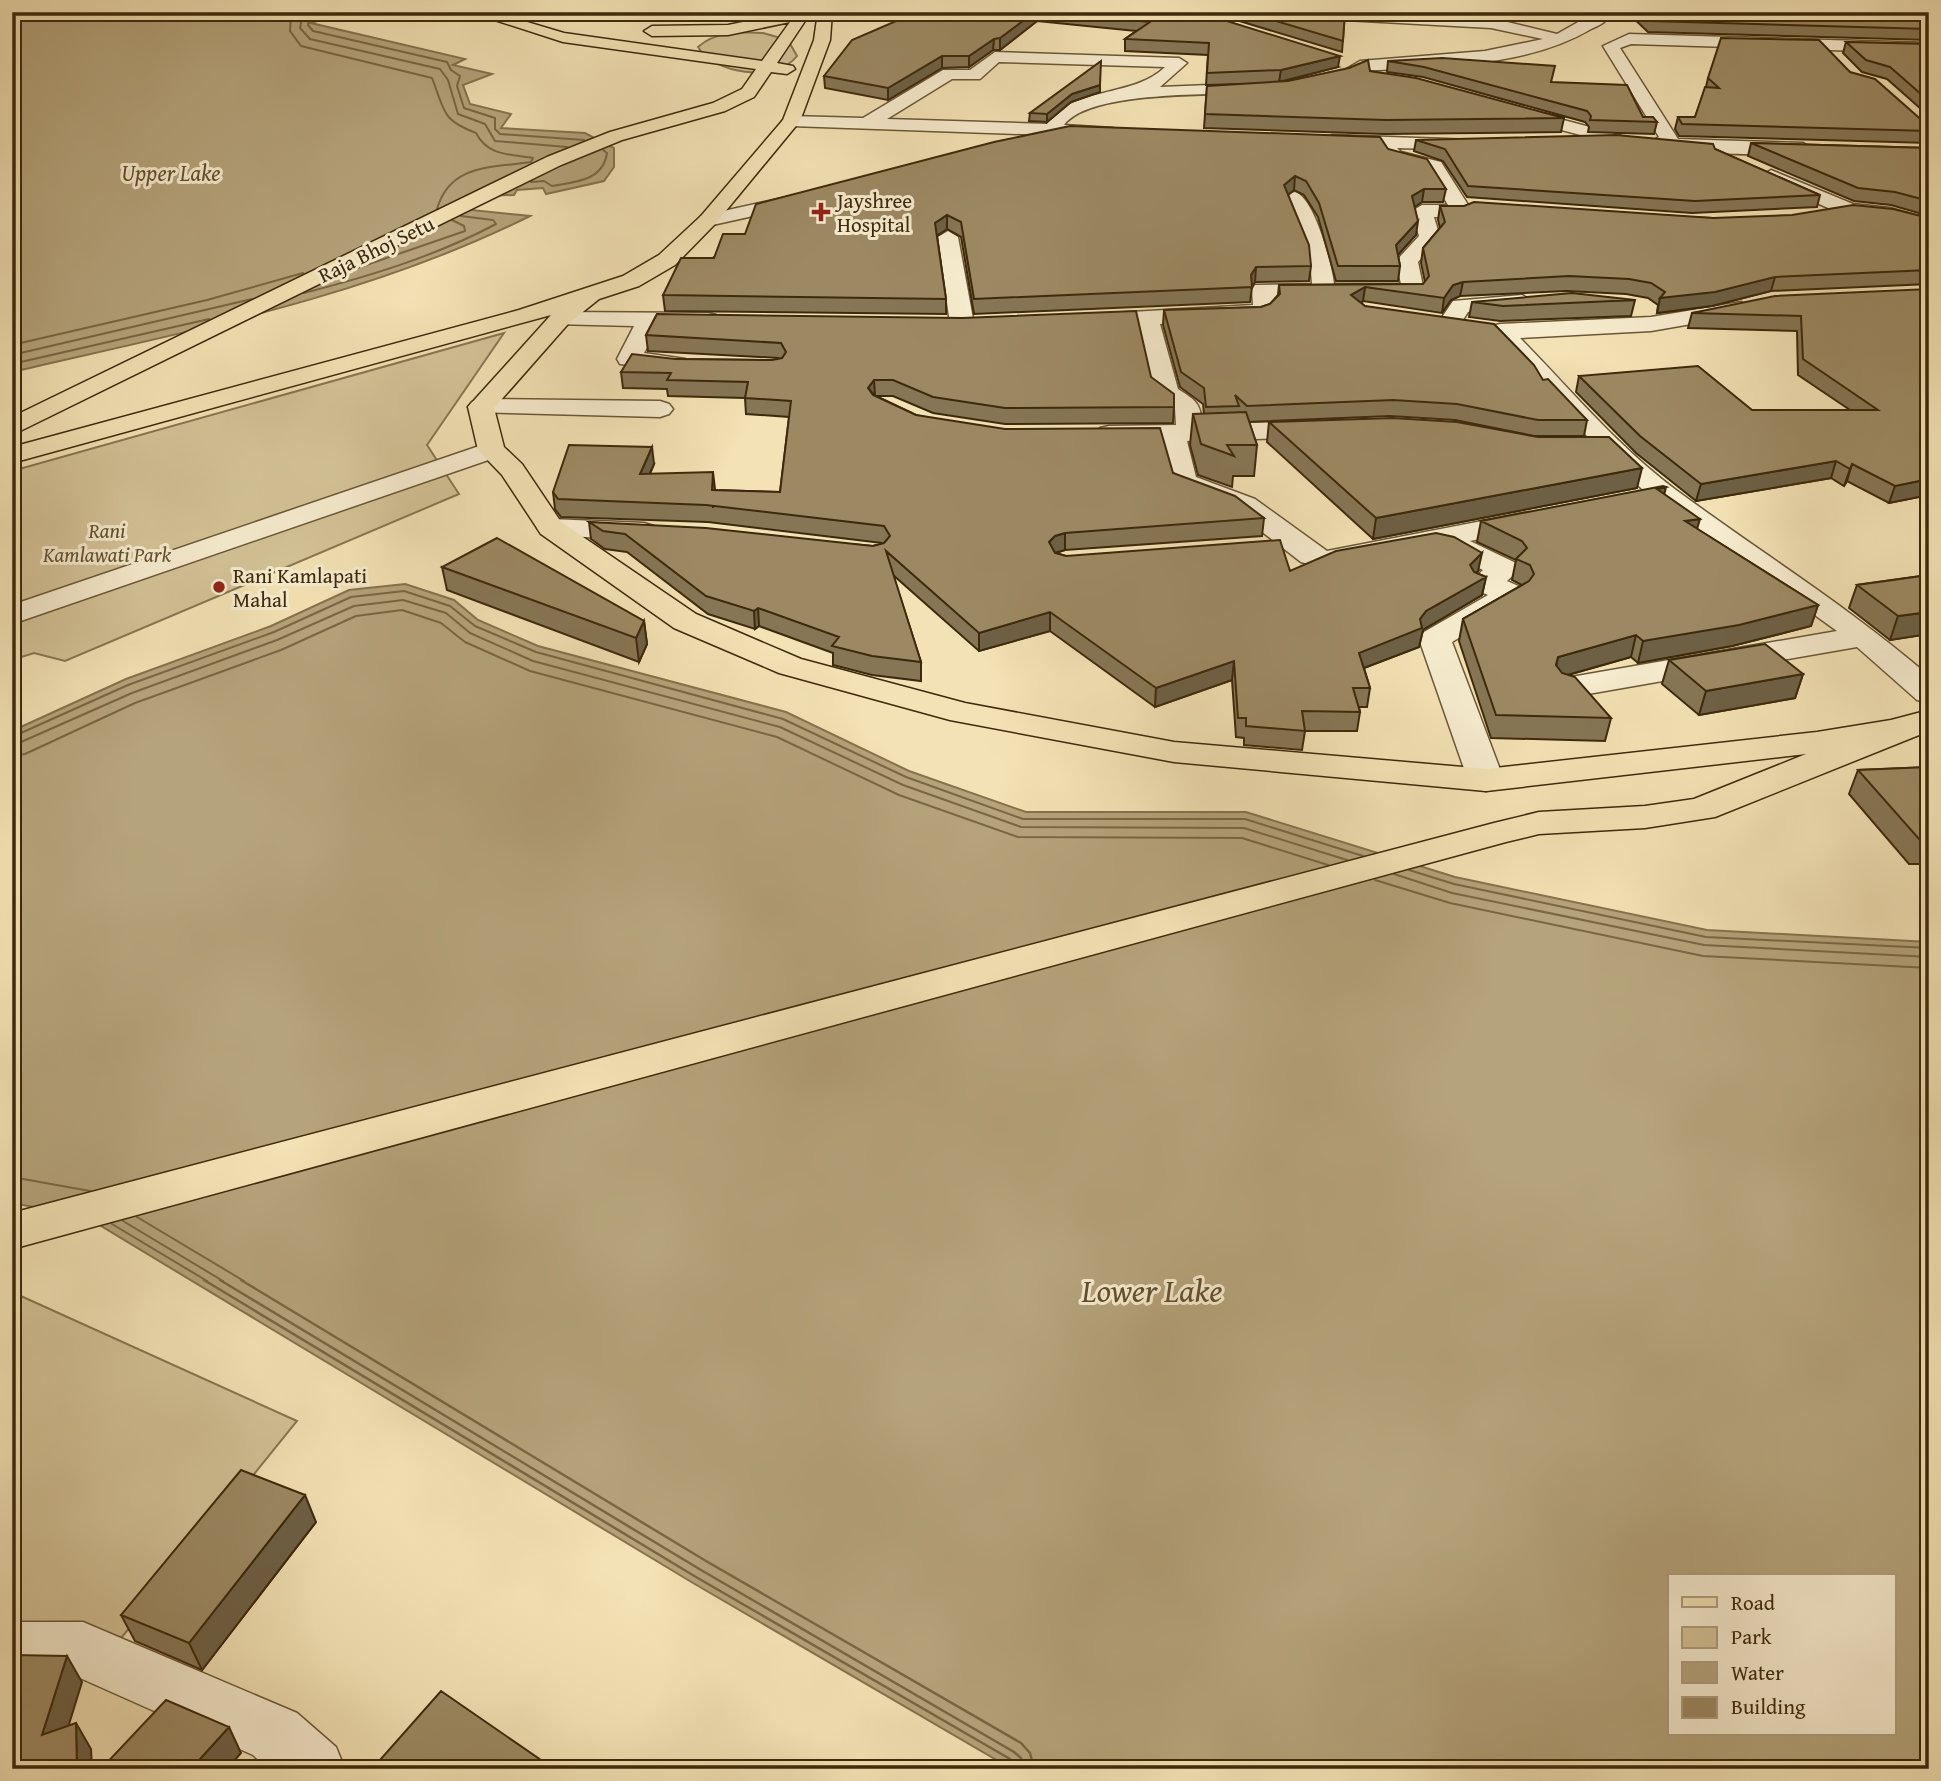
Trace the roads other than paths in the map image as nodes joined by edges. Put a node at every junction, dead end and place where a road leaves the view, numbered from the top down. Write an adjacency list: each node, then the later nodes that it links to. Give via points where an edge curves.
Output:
1 (477, 12): 19 (main road, via 563,37)
2 (526, 12): 12 (main road)
3 (825, 12): 21 (main road, via 822,40)
4 (1272, 12): 13 (street, via 1491,23)
5 (1603, 12): 13 (street, via 1587,28)
6 (1120, 13): 8 (street, via 1163,22); 11 (street)
7 (802, 14): 12 (main road, via 728,30); 21 (main road)
8 (1200, 14): 9 (street)
9 (1220, 23)
10 (1766, 27): 15 (street)
11 (1104, 29)
12 (636, 31): 21 (main road)
13 (1560, 38): 17 (street); 25 (street, via 1469,57)
14 (1088, 42): 20 (street)
15 (1783, 42): 16 (street); 17 (street, via 1629,39)
16 (1820, 43): 18 (street); 23 (street)
17 (1598, 44): 39 (street)
18 (1929, 48)
19 (646, 51): 24 (main road); 27 (main road)
20 (1076, 57): 30 (street, via 1148,55 1179,63 1166,78); 33 (street, via 995,57 974,75 949,74)
21 (800, 58): 24 (main road); 24 (main road); 32 (main road, via 807,87)
22 (1334, 58): 25 (street)
23 (1838, 61)
24 (768, 66): 27 (main road)
25 (1354, 70): 26 (street); 28 (street)
26 (1403, 82)
27 (738, 85): 74 (main road, Raja Bhoj Setu, via 719,107 616,136 554,161)
28 (1299, 86)
29 (1273, 87): 30 (street)
30 (1130, 94): 34 (street, via 1069,110 1057,120)
31 (1495, 106): 36 (street)
32 (791, 121): 33 (street); 51 (main road)
33 (866, 124): 34 (street)
34 (1054, 130): 35 (street); 43 (street)
35 (1123, 132)
36 (1614, 139): 38 (street); 39 (street)
37 (1315, 140): 40 (street)
38 (1548, 141)
39 (1671, 142): 42 (street)
40 (1384, 143): 41 (street); 47 (street, via 1394,156 1434,166)
41 (1481, 144)
42 (1704, 147): 44 (street); 49 (street)
43 (989, 148)
44 (1823, 149)
45 (818, 195): 51 (street)
46 (1294, 198): 54 (street, via 1321,259)
47 (1459, 206): 48 (street); 54 (street, via 1462,211 1422,211 1430,237 1407,261 1413,291)
48 (1486, 208)
49 (1849, 210): 50 (street); 52 (street, via 1890,214)
50 (1815, 216)
51 (708, 220): 55 (main road, via 667,260 631,281)
52 (1929, 225)
53 (948, 237): 69 (street)
54 (1324, 290): 59 (street, via 1263,290)
55 (590, 296): 62 (main road); 81 (main road)
56 (1542, 300): 64 (street, via 1461,306)
57 (1759, 304): 60 (street)
58 (1621, 305): 60 (street)
59 (1265, 307): 61 (street, via 1259,312); 64 (street, via 1351,310)
60 (1712, 316): 70 (street, via 1606,328)
61 (1147, 318): 66 (street); 77 (street, via 1166,393 1188,406)
62 (559, 319): 63 (street); 72 (main road)
63 (650, 319): 65 (street); 71 (street, via 629,359)
64 (1425, 320): 70 (street)
65 (731, 321)
66 (1068, 321)
67 (989, 323): 69 (street)
68 (935, 324): 69 (street)
69 (962, 324)
70 (1500, 331): 79 (street)
71 (705, 365)
72 (481, 407): 73 (street); 80 (main road)
73 (660, 409)
74 (12, 427)
75 (1349, 428): 77 (street)
76 (1081, 434): 77 (street)
77 (1181, 434): 88 (street, via 1183,482 1245,505)
78 (1572, 447): 79 (street)
79 (1612, 447): 82 (street)
80 (491, 450): 85 (main road, via 512,470); 90 (street)
81 (12, 455)
82 (1664, 494): 83 (street); 91 (street)
83 (1625, 502)
84 (1559, 515): 87 (street)
85 (551, 528): 86 (street); 96 (main road, via 685,621 790,666 962,713 1174,752)
86 (670, 533)
87 (1440, 538): 88 (street, via 1335,559 1311,555); 96 (street, via 1505,569 1483,583 1512,594 1435,639)
88 (1297, 545): 89 (street)
89 (1256, 548)
90 (12, 615)
91 (1864, 636): 92 (street); 93 (street)
92 (1572, 687)
93 (1929, 693)
94 (1929, 720): 95 (main road)
95 (1894, 730): 96 (main road); 97 (main road, via 1702,809 1539,823 1494,834)
96 (1486, 780)
97 (12, 1231)
98 (12, 1650): 99 (street, via 83,1650 275,1734)
99 (314, 1769)

